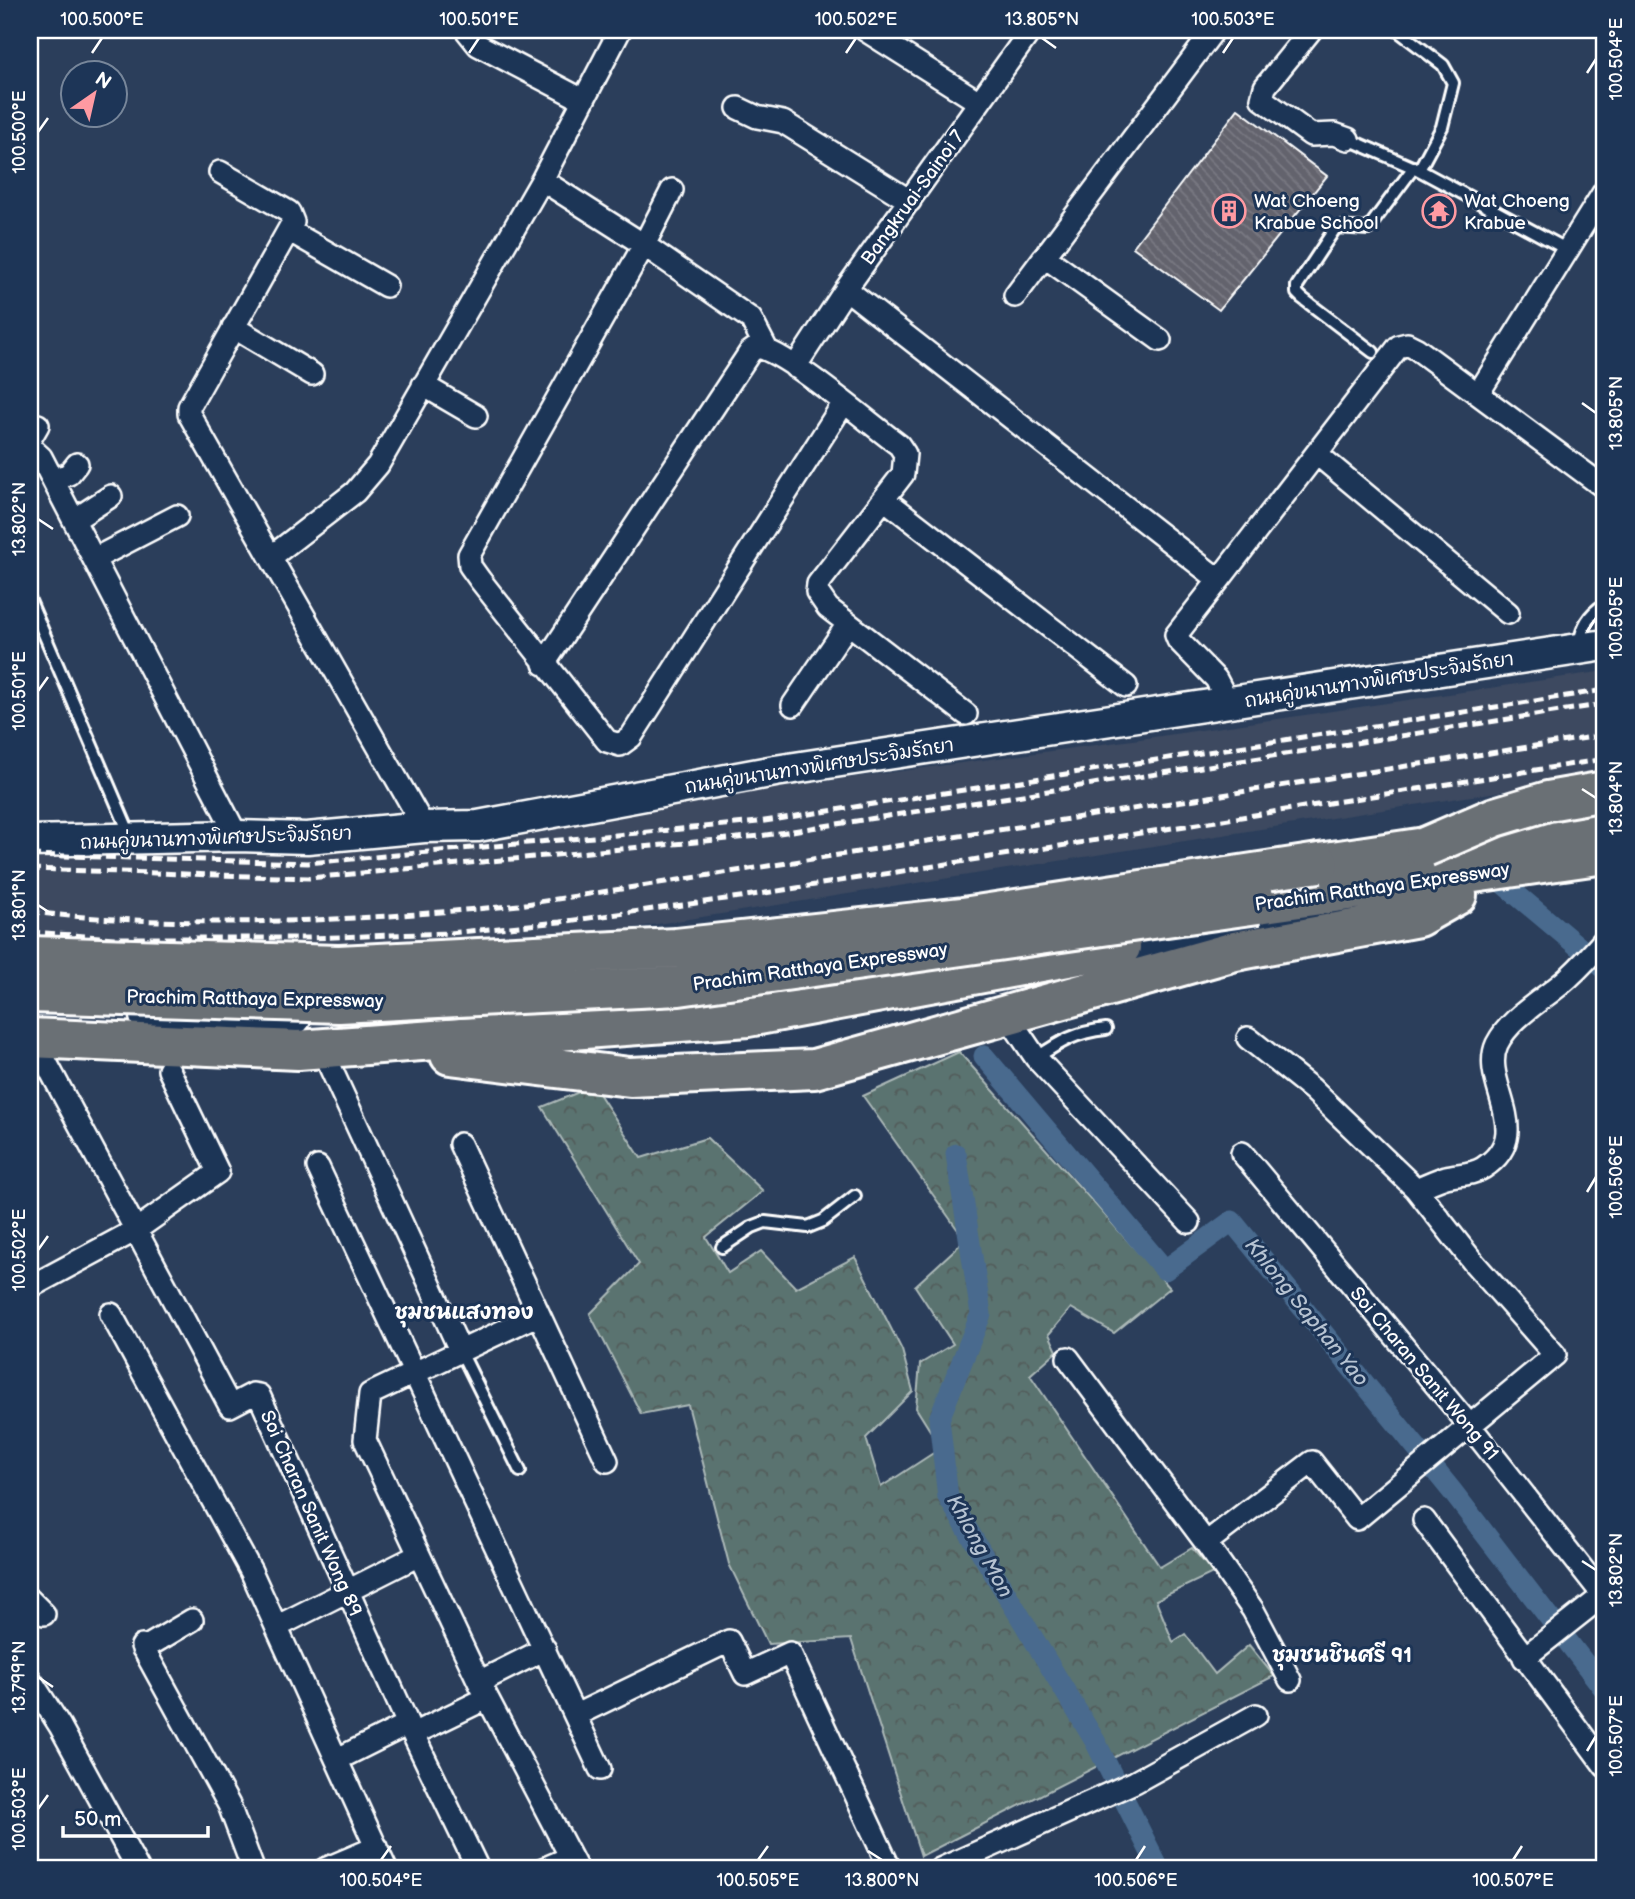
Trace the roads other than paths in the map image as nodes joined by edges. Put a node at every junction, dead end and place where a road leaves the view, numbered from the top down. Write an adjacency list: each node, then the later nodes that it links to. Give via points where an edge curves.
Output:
1 (466, 30): 8 (street, via 478,44)
2 (620, 30): 8 (street)
3 (865, 30): 9 (street)
4 (1031, 30): 9 (street, Bangkruai-Sainoi 7)
5 (1214, 30): 21 (street)
6 (1311, 30): 11 (street, via 1265,88 1262,99 1311,135)
7 (1397, 30): 12 (lane, via 1443,65 1453,83 1442,127)
8 (583, 100): 14 (street)
9 (979, 103): 17 (street, Bangkruai-Sainoi 7)
10 (738, 108): 17 (street, via 792,127)
11 (1348, 139): 12 (lane)
12 (1416, 169): 20 (lane); 28 (lane, via 1368,229 1336,227 1297,286 1302,299)
13 (220, 172): 18 (street, via 289,212)
14 (542, 180): 19 (street); 31 (street)
15 (672, 190): 19 (street)
16 (1605, 190): 20 (street)
17 (910, 201): 23 (street, Bangkruai-Sainoi 7)
18 (290, 231): 22 (street); 25 (street)
19 (644, 245): 27 (street, via 751,319); 52 (street, via 469,555 470,566)
20 (1566, 249): 32 (street)
21 (1045, 257): 24 (street); 26 (street)
22 (386, 286)
23 (846, 289): 29 (street, Bangkruai-Sainoi 7); 46 (street)
24 (1014, 296)
25 (233, 327): 30 (street); 44 (street, via 189,414)
26 (1160, 340)
27 (766, 348): 29 (street); 52 (street, via 750,352)
28 (1373, 352)
29 (795, 366): 33 (street)
30 (312, 374)
31 (423, 385): 34 (street); 44 (street, via 367,479)
32 (1478, 394): 36 (street, via 1417,349 1399,346); 39 (street)
33 (843, 404): 41 (street, via 905,454 903,474); 52 (street, via 631,737 620,745 607,741)
34 (476, 416)
35 (30, 447): 38 (street)
36 (1317, 454): 46 (street); 49 (street)
37 (77, 464): 38 (street, via 69,474)
38 (53, 480): 43 (street)
39 (1605, 488)
40 (111, 496): 43 (street)
41 (884, 499): 50 (street, via 818,584 820,600); 53 (street)
42 (177, 516): 45 (street)
43 (74, 520): 45 (street)
44 (271, 557): 60 (street)
45 (94, 559): 61 (street)
46 (1219, 580): 54 (street, via 1176,635 1216,679)
47 (30, 601): 62 (lane)
48 (1605, 604): 51 (lane, via 1583,625)
49 (1508, 613)
50 (848, 624): 55 (street); 56 (street)
51 (1591, 647): 54 (main road, ถนนคู่ขนานทางพิเศษประจิมรัถยา)
52 (544, 664)
53 (1126, 686)
54 (1228, 702): 60 (main road, ถนนคู่ขนานทางพิเศษประจิมรัถยา, via 775,771 478,827)
55 (793, 705)
56 (966, 713)
57 (1605, 791): 64 (highway, bridge, via 1494,817)
58 (1605, 804): 68 (main road, via 1106,881 1091,898)
59 (1605, 820): 64 (highway, Prachim Ratthaya Expressway, bridge)
60 (424, 827): 61 (main road, ถนนคู่ขนานทางพิเศษประจิมรัถยา, via 307,838)
61 (237, 836): 62 (main road, ถนนคู่ขนานทางพิเศษประจิมรัถยา)
62 (132, 840): 63 (main road, ถนนคู่ขนานทางพิเศษประจิมรัถยา)
63 (30, 841)
64 (1425, 847): 70 (highway, Prachim Ratthaya Expressway, bridge, via 963,917 676,948 339,965)
65 (1605, 854): 71 (highway, Prachim Ratthaya Expressway, bridge, via 679,986 339,1003)
66 (1605, 872): 67 (main road)
67 (1470, 893): 68 (main road); 73 (highway, via 1418,917 1235,951)
68 (1108, 935): 72 (main road, via 1068,906 973,900 680,936 650,951 602,991 573,998 315,1019); 76 (highway, via 748,1017)
69 (1603, 942): 84 (street, via 1504,1032 1495,1048 1508,1122 1502,1148 1480,1171)
70 (30, 956)
71 (30, 993)
72 (30, 1010)
73 (1007, 1015): 76 (highway, via 814,1069 630,1077 443,1055); 79 (street)
74 (1106, 1029): 79 (lane, via 1062,1039)
75 (1248, 1038): 84 (street, via 1312,1090)
76 (390, 1043): 77 (highway, via 298,1050)
77 (35, 1046): 87 (street, Soi Charan Sanit Wong 89)
78 (326, 1058): 92 (street)
79 (1036, 1058): 86 (street)
80 (169, 1070): 87 (street, via 218,1172)
81 (460, 1144): 91 (street)
82 (1242, 1153): 95 (street, Soi Charan Sanit Wong 91)
83 (318, 1167): 94 (street)
84 (1416, 1189): 95 (street, via 1555,1355)
85 (855, 1196): 88 (lane, via 823,1221 807,1227 765,1222)
86 (1189, 1222)
87 (136, 1230): 89 (street); 101 (street, Soi Charan Sanit Wong 89, via 230,1406 259,1395)
88 (723, 1247)
89 (32, 1281)
90 (111, 1314): 104 (street)
91 (537, 1315): 92 (street); 96 (street)
92 (460, 1350): 94 (street); 97 (lane)
93 (1069, 1358): 99 (street)
94 (413, 1373): 100 (street, via 370,1394 365,1440); 105 (street)
95 (1465, 1430): 99 (street, via 1357,1519 1312,1462); 102 (street, Soi Charan Sanit Wong 91)
96 (607, 1461)
97 (520, 1471)
98 (1424, 1521): 106 (street)
99 (1206, 1543): 108 (street, via 1253,1610)
100 (419, 1555): 101 (street); 109 (street)
101 (346, 1592): 104 (street); 112 (street, Soi Charan Sanit Wong 89)
102 (1600, 1598): 106 (street)
103 (192, 1620): 119 (street, via 142,1647 229,1805)
104 (278, 1626): 113 (street)
105 (545, 1649): 109 (street); 110 (street)
106 (1525, 1657): 114 (street)
107 (30, 1679): 118 (street)
108 (1290, 1680)
109 (483, 1690): 112 (street); 117 (street)
110 (576, 1715): 115 (street); 124 (street, via 729,1640 746,1674 790,1654)
111 (1256, 1715): 125 (street, via 1135,1782)
112 (410, 1729): 113 (street); 122 (street, Soi Charan Sanit Wong 89)
113 (338, 1759): 116 (street)
114 (1605, 1766)
115 (600, 1769)
116 (377, 1847): 120 (street); 121 (street)
117 (573, 1863): 123 (street)
118 (138, 1869)
119 (253, 1869)
120 (326, 1869)
121 (386, 1869)
122 (478, 1869)
123 (542, 1869)
124 (890, 1869)
125 (940, 1869)

